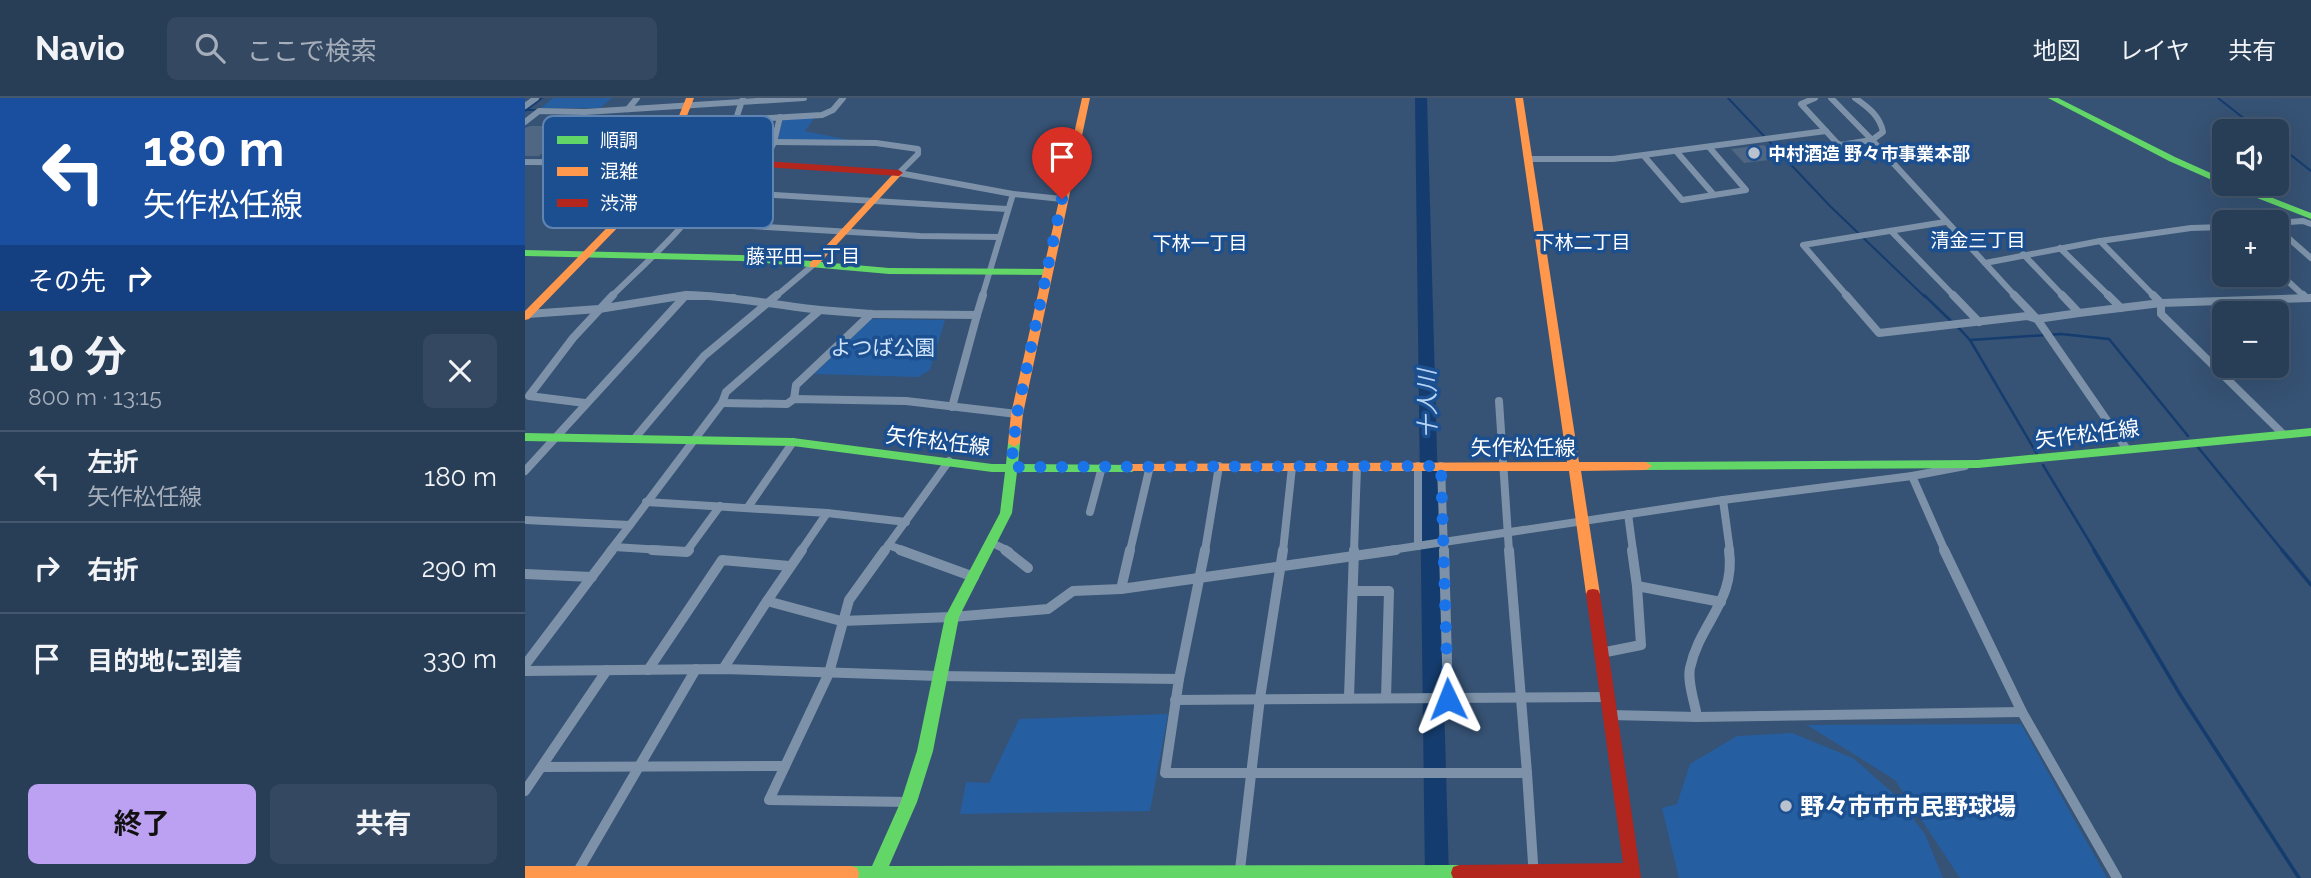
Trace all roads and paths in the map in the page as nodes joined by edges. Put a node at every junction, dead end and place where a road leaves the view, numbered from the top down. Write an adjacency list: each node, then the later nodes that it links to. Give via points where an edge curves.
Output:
1 (536, 98): 14 (street)
2 (636, 98): 15 (street)
3 (804, 98): 12 (street)
4 (843, 98): 17 (street, via 823,115)
5 (1086, 98): 37 (main road)
6 (1519, 98): 25 (main road)
7 (1815, 98): 19 (street, via 1801,104)
8 (1831, 98): 20 (street)
9 (1854, 98): 20 (street, via 1876,115 1883,127)
10 (2052, 98): 31 (main road)
11 (2063, 98): 29 (main road)
12 (743, 100): 13 (street)
13 (687, 102): 15 (street)
14 (525, 106)
15 (628, 109): 18 (street, via 539,111)
16 (773, 117): 17 (street)
17 (780, 117): 21 (street)
18 (525, 122)
19 (1826, 131): 20 (street, via 1840,145); 22 (street)
20 (1872, 140): 41 (street)
21 (774, 142): 30 (street, via 918,149)
22 (1709, 147): 23 (street); 34 (street, via 1746,190)
23 (1676, 151): 24 (street); 34 (street)
24 (1644, 156): 25 (street); 34 (street, via 1682,200)
25 (1529, 159): 102 (main road)
26 (525, 162): 27 (street)
27 (543, 162)
28 (773, 165): 30 (main road)
29 (2212, 171)
30 (899, 173): 32 (street); 38 (main road)
31 (2212, 177)
32 (1013, 194): 37 (street); 39 (street)
33 (773, 195): 38 (street)
34 (1714, 195)
35 (2262, 196): 40 (main road)
36 (2270, 196): 40 (main road)
37 (1062, 199): 61 (main road)
38 (872, 202): 39 (street); 48 (main road)
39 (1007, 209): 50 (street)
40 (2311, 214)
41 (1945, 222): 49 (street); 59 (street)
42 (2289, 224): 43 (street)
43 (2311, 224)
44 (773, 227): 48 (street)
45 (2212, 227): 52 (street)
46 (614, 228): 57 (main road)
47 (677, 228): 55 (street)
48 (845, 231): 50 (street); 60 (main road)
49 (1891, 231): 75 (street); 75 (street, via 1803,245 1879,333)
50 (999, 237): 62 (street)
51 (2289, 237): 58 (street)
52 (2100, 241): 53 (street); 66 (street)
53 (2060, 248): 56 (street); 68 (street)
54 (525, 253): 57 (main road)
55 (652, 254): 57 (main road); 60 (main road); 69 (street)
56 (2023, 254): 59 (street); 71 (street)
57 (586, 255): 73 (main road)
58 (2311, 258)
59 (1985, 263): 76 (street)
60 (813, 265): 62 (main road); 67 (street)
61 (1047, 272): 62 (main road); 83 (main road)
62 (989, 273): 74 (street)
63 (2289, 281): 65 (street)
64 (686, 295): 67 (street, via 730,296); 69 (street); 80 (street)
65 (2308, 298): 66 (street)
66 (2161, 303): 68 (street); 85 (street, via 2161,314)
67 (766, 304): 70 (street); 88 (street, via 705,356)
68 (2120, 308): 71 (street)
69 (599, 309): 73 (street); 80 (street, via 529,396)
70 (820, 310): 72 (street); 81 (street, via 726,392)
71 (2079, 313): 76 (street)
72 (871, 314): 74 (street); 78 (street, via 796,385)
73 (527, 315)
74 (977, 315): 82 (street)
75 (1979, 322): 76 (street, via 2027,316)
76 (2039, 322): 77 (street)
77 (2052, 339): 91 (street)
78 (794, 399): 81 (street, via 787,404); 82 (street, via 906,401)
79 (1499, 401): 97 (street)
80 (585, 403): 87 (street)
81 (722, 403): 89 (street)
82 (952, 407): 83 (street)
83 (1017, 414): 98 (main road)
84 (2311, 432): 85 (main road, 矢作松任線)
85 (2283, 434): 91 (main road, 矢作松任線)
86 (525, 437): 87 (main road, 矢作松任線)
87 (555, 437): 88 (main road, 矢作松任線); 103 (street)
88 (635, 438): 89 (main road, 矢作松任線)
89 (692, 440): 90 (main road, 矢作松任線); 106 (street)
90 (793, 442): 92 (main road, 矢作松任線); 108 (street)
91 (2126, 448): 93 (main road, 矢作松任線)
92 (949, 461): 98 (main road, 矢作松任線); 114 (street)
93 (1978, 464): 102 (main road, 矢作松任線); 104 (street)
94 (1150, 466): 95 (main road, 矢作松任線); 99 (main road, 矢作松任線); 131 (street)
95 (1219, 466): 100 (main road, 矢作松任線); 129 (street)
96 (1430, 466): 97 (main road, 矢作松任線); 101 (main road, 矢作松任線); 118 (street); 120 (street)
97 (1502, 466): 102 (main road, 矢作松任線); 116 (street)
98 (1011, 467): 99 (main road, 矢作松任線); 117 (main road, via 1006,513)
99 (1102, 467): 109 (street)
100 (1292, 467): 101 (main road, 矢作松任線); 124 (street)
101 (1357, 467): 122 (street)
102 (1574, 467): 113 (main road)
103 (525, 471)
104 (1912, 476): 105 (street); 154 (street)
105 (1723, 500): 111 (street); 134 (street, via 1731,562)
106 (646, 502): 107 (street); 115 (street)
107 (720, 506): 108 (street); 121 (street, via 687,552)
108 (748, 507): 110 (street)
109 (1090, 512)
110 (827, 513): 114 (street); 123 (street)
111 (1627, 514): 113 (street); 130 (street)
112 (525, 520): 115 (street)
113 (1583, 521): 116 (street); 137 (main road)
114 (906, 523): 119 (street)
115 (630, 525): 121 (street)
116 (1507, 532): 118 (street); 148 (street)
117 (992, 543): 125 (street); 128 (main road)
118 (1440, 543): 120 (street); 152 (street)
119 (888, 545): 128 (street); 136 (street, via 849,600)
120 (1421, 546): 122 (street)
121 (614, 547): 127 (street)
122 (1356, 555): 124 (street); 132 (street)
123 (789, 566): 133 (street); 142 (street, via 722,560)
124 (1281, 567): 129 (street); 150 (street)
125 (1028, 568)
126 (525, 575): 127 (street)
127 (592, 577): 138 (street)
128 (974, 577): 135 (main road)
129 (1200, 578): 131 (street); 146 (street)
130 (1637, 586): 134 (street); 137 (street, via 1641,645)
131 (1121, 589): 135 (street, via 1073,591 1048,609)
132 (1354, 591): 147 (street); 151 (street, via 1389,591)
133 (767, 601): 136 (street); 140 (street)
134 (1721, 602): 156 (street, via 1700,637 1689,671)
135 (952, 617): 136 (street); 145 (main road)
136 (841, 621): 144 (street)
137 (1601, 653): 149 (main road)
138 (525, 665)
139 (696, 669): 140 (street); 142 (street); 157 (street)
140 (723, 669): 144 (street)
141 (607, 670): 142 (street); 143 (street); 159 (street)
142 (648, 670)
143 (525, 671)
144 (829, 673): 145 (street); 158 (street)
145 (938, 676): 146 (street); 163 (main road, via 925,751)
146 (1179, 679): 153 (street)
147 (1349, 697): 150 (street); 151 (street)
148 (1522, 697): 149 (street); 152 (street); 160 (street)
149 (1607, 697): 155 (main road)
150 (1260, 698): 153 (street); 161 (street)
151 (1386, 698): 152 (street)
152 (1443, 699)
153 (1175, 700): 161 (street, via 1165,774)
154 (2022, 712): 156 (street); 171 (street)
155 (1610, 715): 156 (street); 165 (main road)
156 (1697, 717)
157 (639, 766): 158 (street); 159 (street); 169 (street)
158 (785, 766): 163 (street, via 769,800)
159 (542, 767): 162 (street)
160 (1527, 773): 161 (street); 166 (street)
161 (1250, 775): 168 (street)
162 (525, 791)
163 (909, 802): 167 (main road)
164 (525, 874): 169 (main road)
165 (1633, 874): 166 (main road)
166 (1534, 875): 168 (main road)
167 (876, 876): 168 (main road); 170 (main road)
168 (1240, 876)
169 (575, 877): 170 (main road)
170 (769, 877)
171 (2117, 878)

